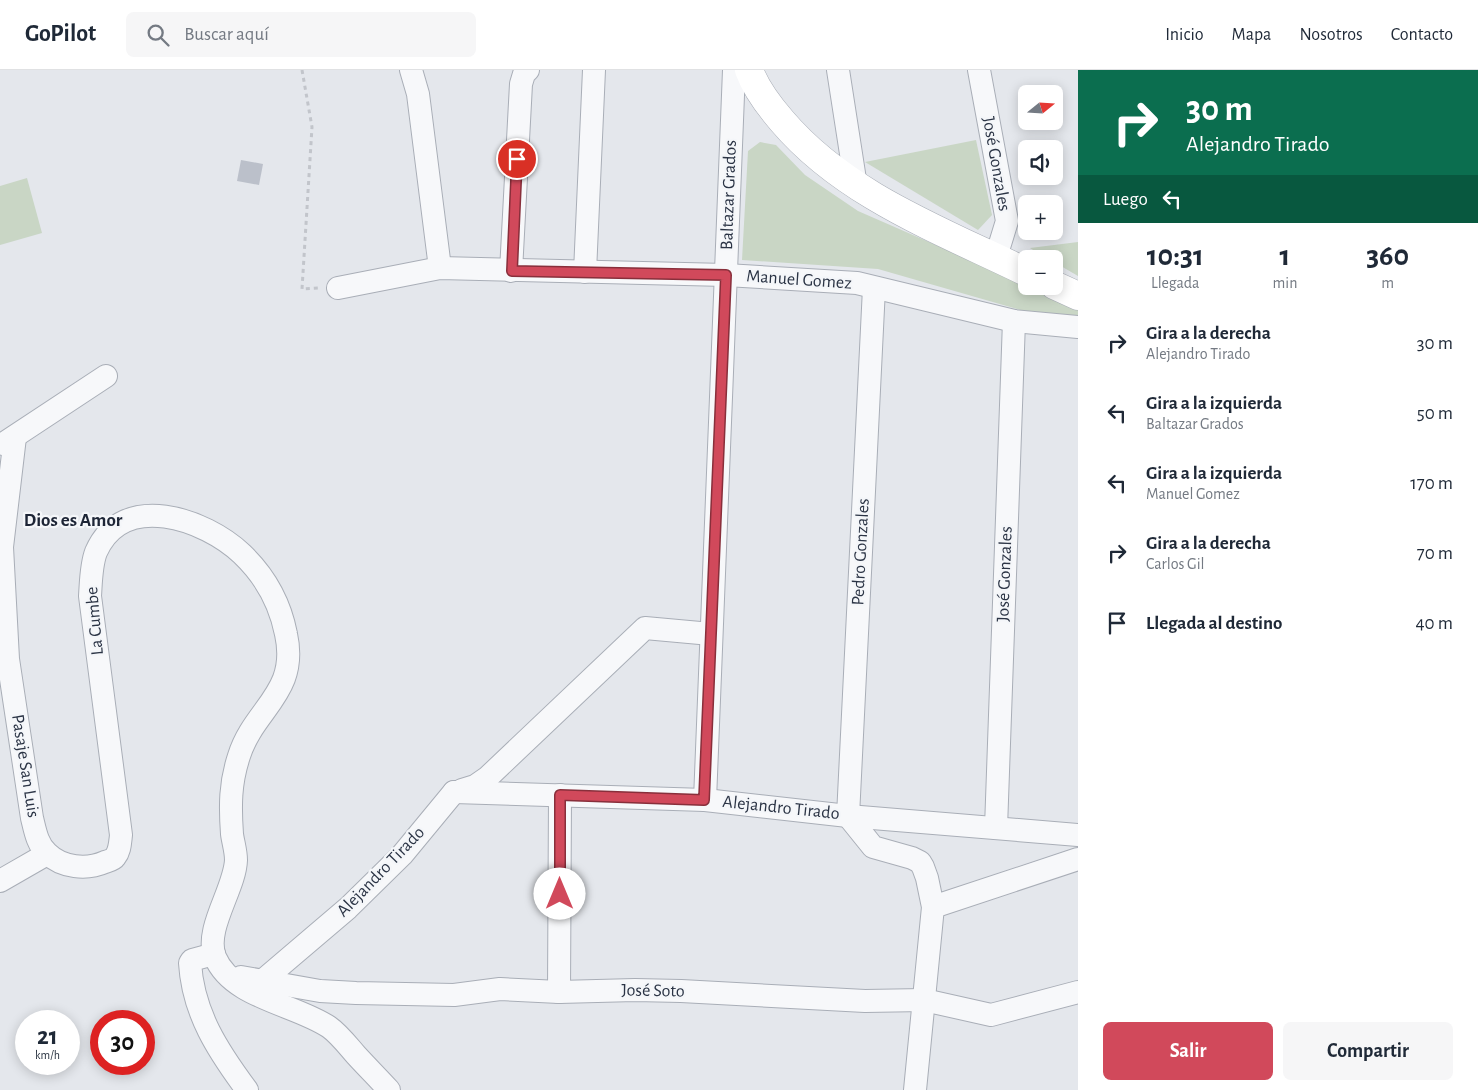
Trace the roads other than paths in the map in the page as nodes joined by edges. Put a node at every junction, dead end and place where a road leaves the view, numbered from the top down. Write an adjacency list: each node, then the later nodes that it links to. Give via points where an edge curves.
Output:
1 (411, 70): 10 (street, via 418,94)
2 (528, 70): 12 (street, via 520,84)
3 (594, 70): 13 (street)
4 (734, 70): 14 (street, Baltazar Grados)
5 (749, 70): 8 (street, via 768,104 794,135)
6 (838, 70): 8 (street)
7 (979, 70): 9 (street, José Gonzales, via 1007,222)
8 (856, 186): 9 (street, via 899,211)
9 (996, 257): 11 (street)
10 (440, 268): 12 (street, Manuel Gomez); 15 (street, Manuel Gomez)
11 (1018, 268)
12 (512, 271): 13 (street, Manuel Gomez)
13 (585, 272): 14 (street, Manuel Gomez)
14 (726, 275): 16 (street, Manuel Gomez, via 857,283); 23 (street, Baltazar Grados)
15 (338, 288)
16 (874, 288): 19 (street, Manuel Gomez); 27 (street, Pedro Gonzales)
17 (1063, 289): 18 (street)
18 (1078, 296)
19 (1014, 321): 20 (street, Manuel Gomez); 28 (street, José Gonzales)
20 (1078, 327)
21 (106, 376): 22 (street)
22 (8, 442): 30 (street, Pasaje San Luis, via 2,547 8,659 32,818 38,840)
23 (711, 634): 24 (street, via 645,628 488,778); 26 (street, Baltazar Grados)
24 (454, 792): 25 (street, Alejandro Tirado); 36 (street, Alejandro Tirado, via 402,856 348,908)
25 (560, 795): 26 (street, Alejandro Tirado); 37 (street)
26 (704, 800): 27 (street, Alejandro Tirado)
27 (848, 816): 28 (street, Alejandro Tirado); 33 (street, via 873,847 920,862)
28 (996, 828): 29 (street, Alejandro Tirado)
29 (1078, 834)
30 (47, 854): 32 (street); 34 (street, La Cumbe, via 69,865 94,867 114,858 120,848 121,835 90,596 96,552 115,526 140,517 172,518 213,533 242,554 265,581 282,616 289,655 279,690 246,738 234,773 230,790 236,860 216,924)
31 (1078, 859): 33 (street)
32 (0, 881)
33 (933, 907): 39 (street)
34 (214, 954): 35 (street); 40 (street, via 190,963 201,1017 223,1058)
35 (225, 974): 36 (street, José Soto); 41 (street, via 260,996 330,1028)
36 (261, 982): 37 (street, José Soto, via 356,993 454,995 500,989)
37 (559, 992): 39 (street, José Soto, via 681,991 865,1001)
38 (1078, 992): 39 (street, José Soto, via 992,1015)
39 (924, 1000): 42 (street)
40 (247, 1090)
41 (389, 1090)
42 (915, 1090)

